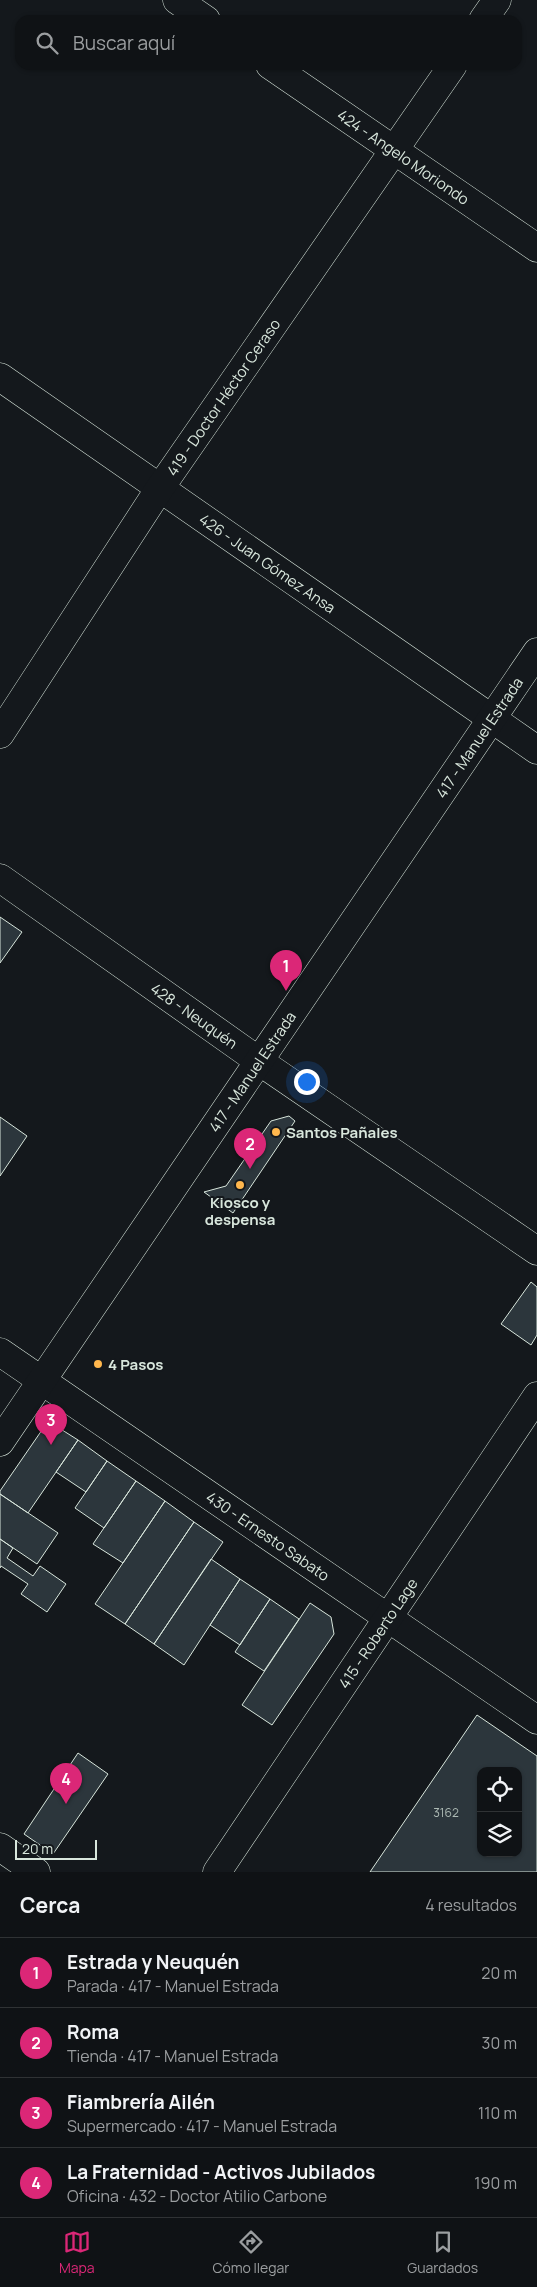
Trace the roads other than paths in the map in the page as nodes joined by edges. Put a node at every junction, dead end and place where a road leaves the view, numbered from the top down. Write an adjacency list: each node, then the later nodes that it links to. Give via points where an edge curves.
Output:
1 (177, 0): 3 (street)
2 (497, 0): 4 (street)
3 (199, 15)
4 (486, 15)
5 (277, 70): 7 (street, 424 - Angelo Moriondo)
6 (450, 70): 7 (street, 419 - Doctor Héctor Ceraso)
7 (395, 152): 8 (street, 424 - Angelo Moriondo); 10 (street, 419 - Doctor Héctor Ceraso)
8 (537, 248)
9 (0, 377): 10 (street, 426 - Juan Gómez Ansa)
10 (160, 488): 12 (street, 426 - Juan Gómez Ansa); 13 (street, 419 - Doctor Héctor Ceraso)
11 (537, 652): 12 (street, 417 - Manuel Estrada)
12 (491, 719): 14 (street, 426 - Juan Gómez Ansa); 16 (street, 417 - Manuel Estrada)
13 (0, 734)
14 (537, 750)
15 (0, 878): 16 (street, 428 - Neuquén)
16 (259, 1061): 17 (street, 428 - Neuquén); 19 (street, 417 - Manuel Estrada)
17 (537, 1251)
18 (0, 1352): 19 (street, 430 - Ernesto Sabato)
19 (43, 1382): 21 (street, 417 - Manuel Estrada); 22 (street, 430 - Ernesto Sabato)
20 (537, 1396): 22 (street, 415 - Roberto Lage)
21 (0, 1442)
22 (388, 1616): 23 (street, 430 - Ernesto Sabato); 26 (street, 415 - Roberto Lage)
23 (537, 1720)
24 (0, 1848): 25 (street)
25 (36, 1872)
26 (217, 1872)

